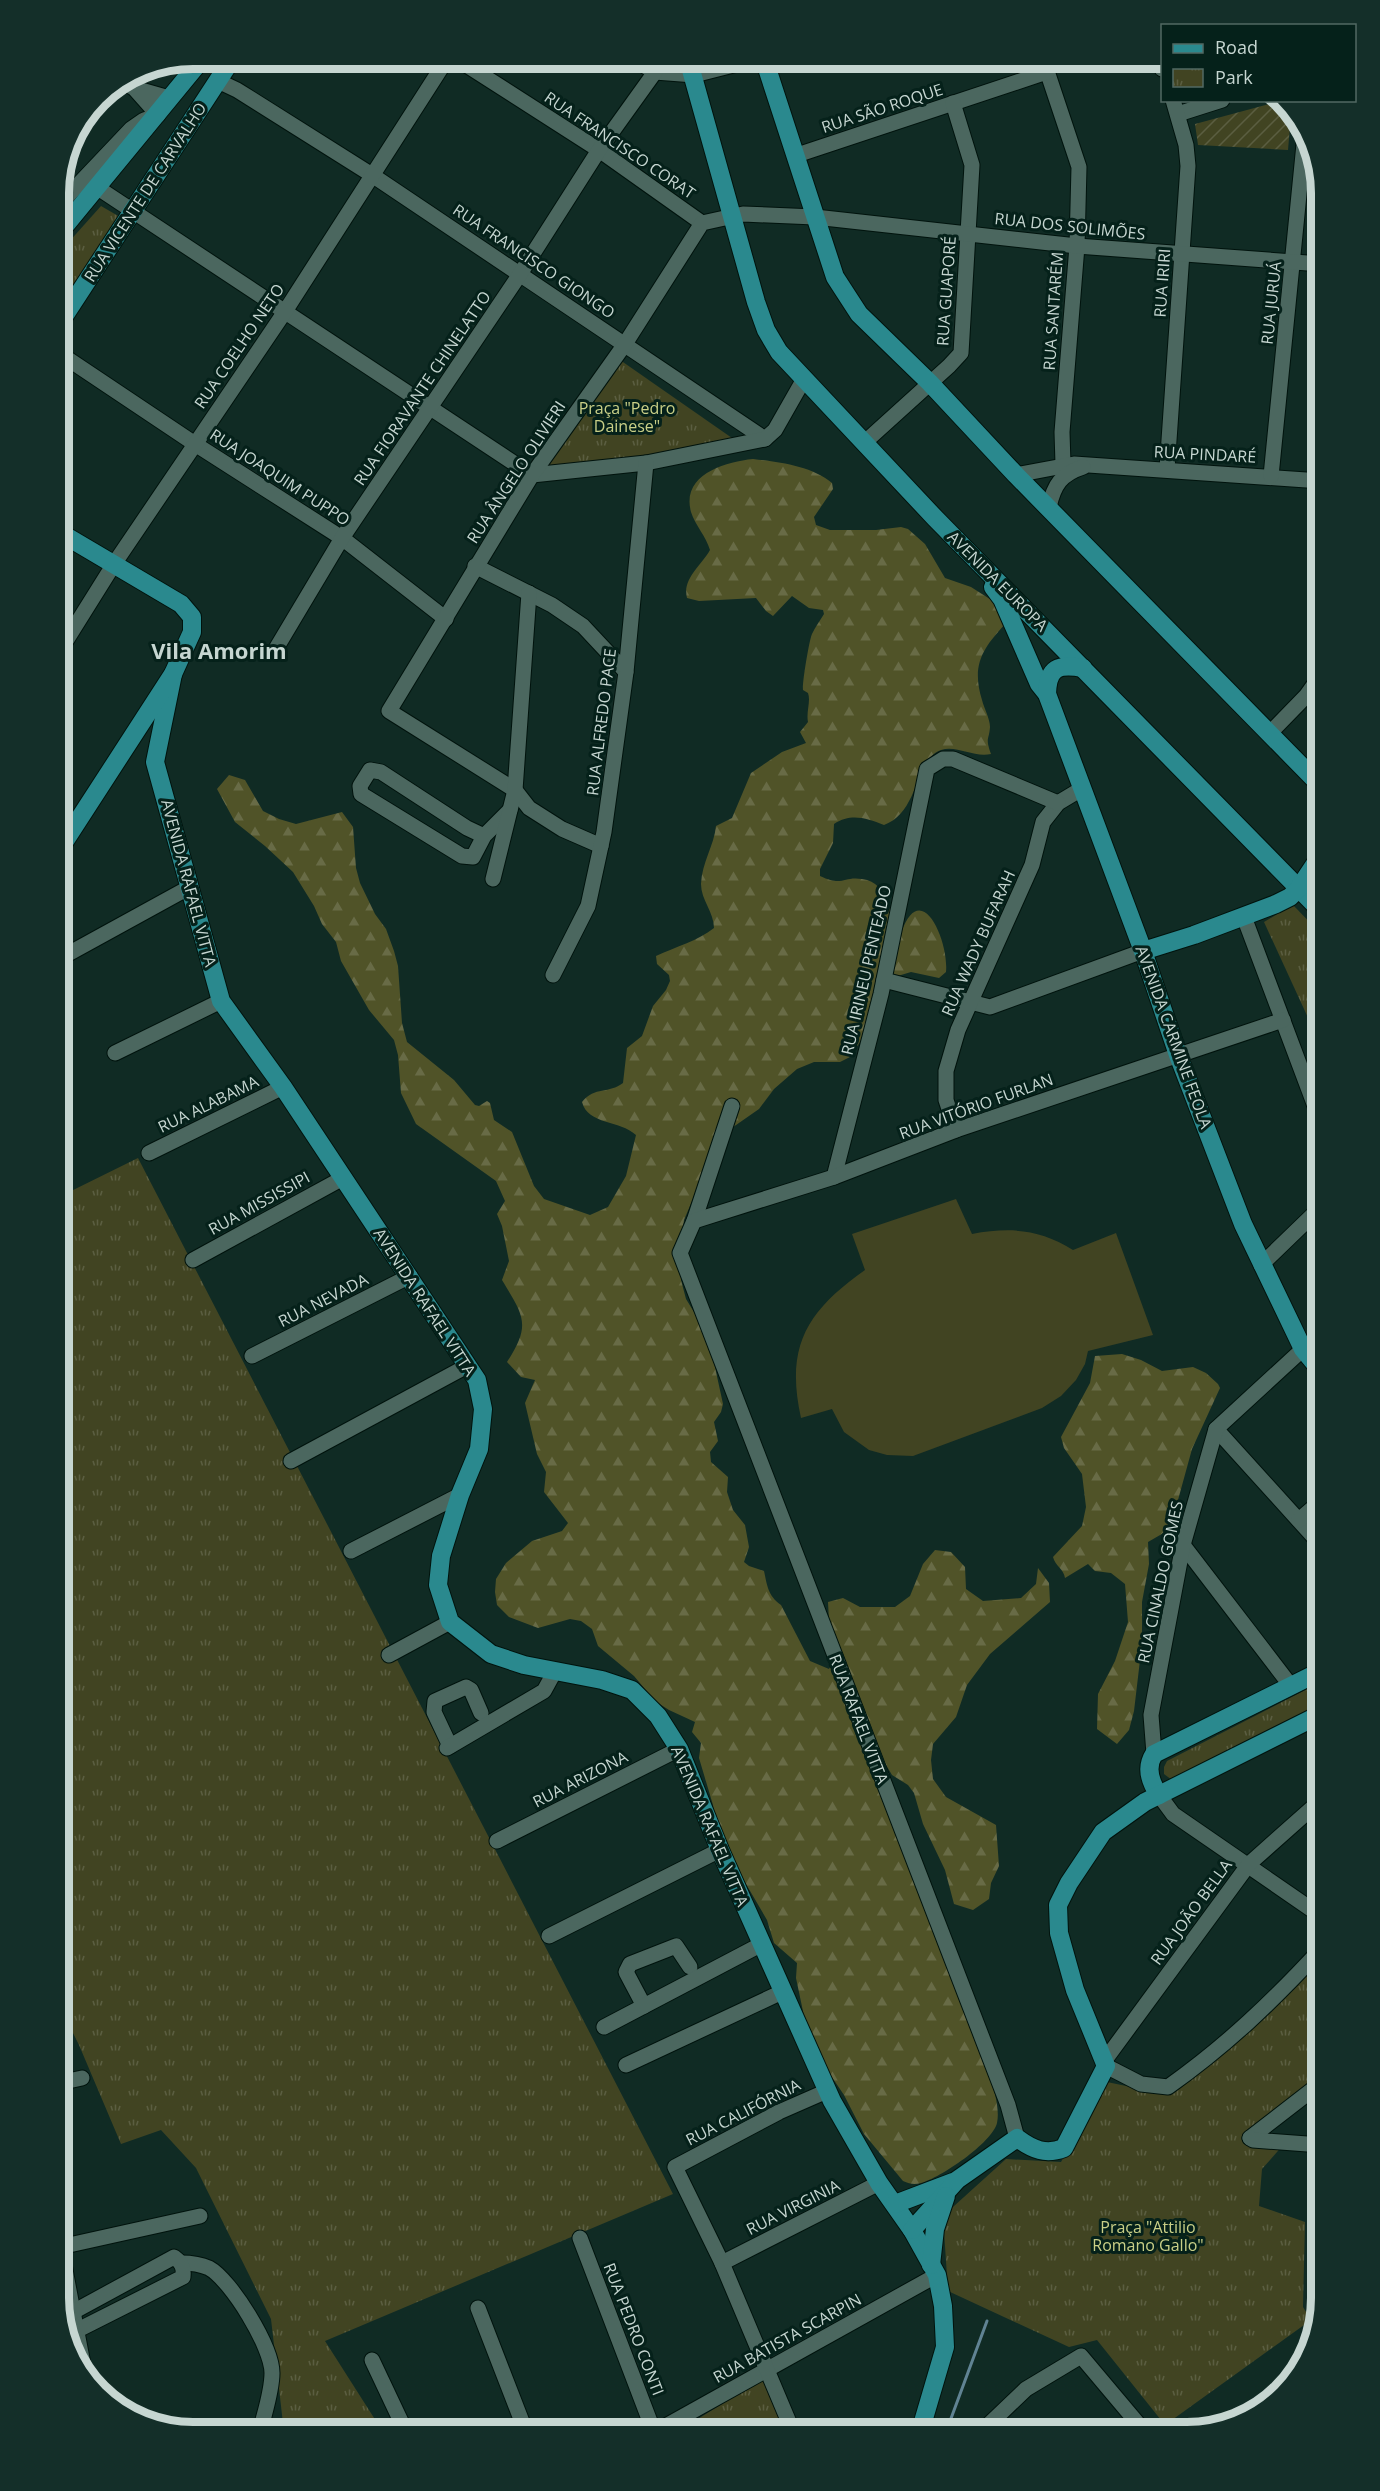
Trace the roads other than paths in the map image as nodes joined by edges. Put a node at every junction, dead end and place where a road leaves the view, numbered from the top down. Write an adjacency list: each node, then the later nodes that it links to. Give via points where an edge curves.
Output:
1 (193, 69): 15 (main road)
2 (225, 69): 12 (main road, RUA VICENTE DE CARVALHO)
3 (441, 69): 24 (street, RUA COELHO NETO)
4 (473, 69): 21 (street, RUA FRANCISCO CORAT)
5 (650, 69): 11 (street)
6 (677, 69): 11 (street)
7 (692, 69): 28 (main road, AVENIDA EUROPA)
8 (767, 69): 23 (main road)
9 (1036, 69): 17 (street, RUA SÃO ROQUE)
10 (1046, 69): 33 (street, RUA SANTARÉM, via 1079,167)
11 (655, 72): 21 (street, RUA FIORAVANTE CHINELATTO)
12 (218, 81): 15 (main road); 20 (main road, RUA VICENTE DE CARVALHO); 24 (street, RUA FRANCISCO GIONGO)
13 (131, 86): 15 (street)
14 (130, 87): 19 (street)
15 (169, 98): 19 (main road)
16 (1209, 102): 18 (street)
17 (953, 104): 23 (street, RUA SÃO ROQUE); 32 (street, RUA GUAPORÉ, via 972,165)
18 (1176, 107): 34 (street, RUA IRIRI, via 1188,166)
19 (158, 115): 20 (main road, via 168,113 178,118); 25 (main road); 26 (street, via 131,129)
20 (184, 132): 27 (main road, RUA VICENTE DE CARVALHO)
21 (599, 150): 31 (street, RUA FRANCISCO CORAT); 37 (street, RUA FIORAVANTE CHINELATTO)
22 (1303, 151): 35 (street, RUA JURUÁ)
23 (796, 155): 29 (main road)
24 (372, 175): 37 (street, RUA FRANCISCO GIONGO); 39 (street, RUA COELHO NETO)
25 (98, 188): 27 (street); 30 (main road)
26 (69, 195)
27 (133, 210): 38 (main road, RUA VICENTE DE CARVALHO); 39 (street)
28 (731, 215): 29 (street, RUA DOS SOLIMÕES); 31 (street); 42 (main road, AVENIDA EUROPA, via 765,330)
29 (815, 217): 32 (street, RUA DOS SOLIMÕES); 43 (main road, via 835,277 846,297 859,315)
30 (69, 221)
31 (702, 223): 40 (street, RUA ÂNGELO OLIVIERI)
32 (968, 233): 33 (street, RUA DOS SOLIMÕES); 43 (street, RUA GUAPORÉ, via 961,353)
33 (1077, 246): 34 (street, RUA DOS SOLIMÕES); 49 (street, RUA SANTARÉM, via 1062,432)
34 (1182, 254): 35 (street, RUA DOS SOLIMÕES); 51 (street, RUA IRIRI)
35 (1293, 262): 36 (street, RUA DOS SOLIMÕES); 54 (street, RUA JURUÁ)
36 (1311, 263)
37 (520, 273): 40 (street, RUA FRANCISCO GIONGO); 44 (street, RUA FIORAVANTE CHINELATTO)
38 (69, 309)
39 (284, 313): 44 (street); 47 (street, RUA COELHO NETO)
40 (625, 344): 45 (street, RUA FRANCISCO GIONGO); 52 (street, RUA ÂNGELO OLIVIERI)
41 (69, 360): 47 (street, RUA JOAQUIM PUPPO)
42 (804, 379): 45 (street, via 775,430); 46 (main road, AVENIDA EUROPA)
43 (930, 383): 46 (street, RUA GUAPORÉ); 53 (main road)
44 (430, 409): 52 (street); 58 (street, RUA FIORAVANTE CHINELATTO)
45 (765, 440): 48 (street)
46 (865, 442): 61 (main road, AVENIDA EUROPA)
47 (195, 444): 58 (street, RUA JOAQUIM PUPPO); 59 (street, RUA COELHO NETO)
48 (646, 463): 52 (street); 67 (street, RUA ALFREDO PACE)
49 (1063, 464): 50 (street, RUA PINDARÉ); 53 (street, RUA PINDARÉ)
50 (1086, 466): 51 (street, RUA PINDARÉ); 56 (street, RUA PINDARÉ, via 1064,475)
51 (1167, 469): 54 (street, RUA PINDARÉ)
52 (532, 475): 60 (street, RUA ÂNGELO OLIVIERI)
53 (1016, 475): 56 (main road)
54 (1271, 476): 55 (street, RUA PINDARÉ)
55 (1311, 480)
56 (1049, 507): 71 (main road)
57 (69, 538): 59 (main road)
58 (342, 538): 63 (street, RUA JOAQUIM PUPPO); 65 (street, RUA FIORAVANTE CHINELATTO)
59 (114, 564): 64 (street, RUA COELHO NETO); 68 (main road, via 181,604 192,617 192,632)
60 (475, 566): 62 (street); 63 (street, RUA ÂNGELO OLIVIERI)
61 (985, 568): 66 (main road, AVENIDA EUROPA); 70 (main road, AVENIDA CARMINE FEOLA, via 987,579 1002,599)
62 (529, 593): 67 (street, via 583,626); 76 (street)
63 (446, 619): 76 (street, RUA ÂNGELO OLIVIERI, via 389,711)
64 (69, 636)
65 (277, 647)
66 (1083, 668): 70 (main road, via 1070,665 1052,672 1047,680); 85 (main road, AVENIDA EUROPA)
67 (626, 672): 81 (street, RUA ALFREDO PACE)
68 (173, 675): 72 (main road); 73 (main road, AVENIDA RAFAEL VITTA)
69 (1311, 689): 71 (street)
70 (1047, 694): 75 (main road, AVENIDA CARMINE FEOLA)
71 (1269, 734): 74 (main road)
72 (126, 748): 73 (main road); 79 (main road)
73 (155, 762): 84 (main road, AVENIDA RAFAEL VITTA)
74 (1311, 775)
75 (1083, 788): 77 (street, RUA WADY BUFARAH); 88 (main road, AVENIDA CARMINE FEOLA)
76 (515, 790): 78 (street); 81 (street, via 529,808 562,829)
77 (1058, 803): 91 (street, RUA IRINEU PENTEADO, via 953,759 943,759 927,768); 93 (street, RUA WADY BUFARAH, via 1043,822 1032,865)
78 (510, 810): 80 (street); 83 (street)
79 (69, 835)
80 (484, 836): 80 (street, via 381,772 370,770 360,786 361,794 462,856 473,857)
81 (601, 846): 90 (street, RUA ALFREDO PACE, via 588,906)
82 (1311, 871): 85 (main road)
83 (493, 879)
84 (190, 887): 89 (street); 92 (main road, AVENIDA RAFAEL VITTA)
85 (1299, 888): 86 (main road, AVENIDA EUROPA); 87 (main road, via 1290,897)
86 (1311, 900)
87 (1244, 916): 88 (main road); 94 (street)
88 (1143, 951): 93 (street, via 990,1007); 96 (main road, AVENIDA CARMINE FEOLA)
89 (69, 953)
90 (553, 975)
91 (884, 980): 93 (street); 102 (street, RUA IRINEU PENTEADO)
92 (221, 1001): 95 (street); 97 (main road, AVENIDA RAFAEL VITTA)
93 (970, 1001): 100 (street, RUA WADY BUFARAH, via 946,1071 946,1100)
94 (1283, 1020): 96 (street, RUA VITÓRIO FURLAN); 98 (street)
95 (115, 1053)
96 (1178, 1055): 100 (street, RUA VITÓRIO FURLAN); 107 (main road, AVENIDA CARMINE FEOLA)
97 (283, 1087): 101 (street, RUA ALABAMA); 103 (main road, AVENIDA RAFAEL VITTA)
98 (1311, 1093)
99 (732, 1106): 105 (street, RUA RAFAEL VITTA)
100 (956, 1130): 102 (street, RUA VITÓRIO FURLAN)
101 (149, 1153)
102 (834, 1177): 105 (street, RUA VITÓRIO FURLAN)
103 (343, 1178): 106 (street, RUA MISSISSIPI); 108 (main road, AVENIDA RAFAEL VITTA)
104 (1311, 1217): 107 (street)
105 (691, 1227): 149 (street, RUA RAFAEL VITTA, via 680,1253 1008,2104)
106 (193, 1260)
107 (1261, 1265): 109 (main road, AVENIDA CARMINE FEOLA)
108 (410, 1276): 110 (street, RUA NEVADA); 112 (main road, AVENIDA RAFAEL VITTA)
109 (1303, 1349): 111 (main road, AVENIDA CARMINE FEOLA); 113 (street)
110 (252, 1356)
111 (1311, 1358)
112 (467, 1366): 114 (street); 115 (main road, AVENIDA RAFAEL VITTA, via 477,1380 483,1409 479,1449)
113 (1216, 1429): 117 (street); 119 (street, RUA CINALDO GOMES)
114 (291, 1461)
115 (460, 1495): 120 (street); 121 (main road, AVENIDA RAFAEL VITTA, via 441,1556 438,1585)
116 (1311, 1510): 117 (street)
117 (1299, 1520): 118 (street)
118 (1311, 1533)
119 (1183, 1545): 125 (street); 129 (street, RUA CINALDO GOMES, via 1151,1715)
120 (351, 1551)
121 (450, 1622): 122 (street); 123 (main road, AVENIDA RAFAEL VITTA, via 491,1654)
122 (389, 1655)
123 (555, 1671): 126 (street, via 544,1691 449,1747 434,1712 435,1701 466,1687); 128 (main road, AVENIDA RAFAEL VITTA, via 632,1690 658,1716)
124 (1311, 1676): 125 (main road)
125 (1292, 1686): 129 (main road)
126 (481, 1713)
127 (1311, 1719): 130 (main road)
128 (679, 1749): 132 (street, RUA ARIZONA); 133 (main road, AVENIDA RAFAEL VITTA)
129 (1154, 1754): 130 (main road, via 1149,1770)
130 (1159, 1795): 134 (street, via 1173,1814); 143 (main road, via 1103,1832 1058,1905 1059,1933 1075,1990)
131 (1311, 1810): 134 (street, RUA JOÃO BELLA)
132 (497, 1841)
133 (720, 1851): 136 (street); 137 (main road, AVENIDA RAFAEL VITTA)
134 (1249, 1864): 135 (street); 143 (street, RUA JOÃO BELLA)
135 (1311, 1908)
136 (549, 1936)
137 (762, 1944): 140 (main road, AVENIDA RAFAEL VITTA); 141 (street)
138 (1311, 1961): 143 (street, via 1210,2058 1168,2087 1141,2084)
139 (690, 1967): 141 (street, via 676,1946 630,1964 628,1979)
140 (782, 1992): 144 (street); 147 (main road, AVENIDA RAFAEL VITTA)
141 (644, 2006): 142 (street)
142 (604, 2027)
143 (1106, 2063): 149 (main road, via 1064,2148 1052,2153 1031,2149)
144 (626, 2065)
145 (82, 2078): 146 (street)
146 (69, 2081)
147 (827, 2091): 151 (main road, AVENIDA RAFAEL VITTA); 159 (street, RUA CALIFÓRNIA, via 675,2167)
148 (1311, 2091): 150 (street, via 1250,2138)
149 (1017, 2138): 152 (main road)
150 (1311, 2144)
151 (879, 2183): 153 (main road, AVENIDA RAFAEL VITTA); 159 (street, RUA VIRGINIA)
152 (952, 2185): 153 (main road); 155 (main road); 160 (main road, via 935,2229)
153 (895, 2204): 155 (main road, AVENIDA RAFAEL VITTA)
154 (200, 2216): 157 (street)
155 (912, 2230): 160 (main road, AVENIDA RAFAEL VITTA)
156 (580, 2238): 169 (street, RUA PEDRO CONTI)
157 (69, 2240)
158 (178, 2260): 162 (street); 163 (street, via 183,2277); 166 (street, via 208,2268 223,2279 256,2327 270,2355 272,2374)
159 (722, 2263): 165 (street)
160 (934, 2270): 165 (street, RUA BATISTA SCARPIN, via 862,2318); 172 (main road, AVENIDA RAFAEL VITTA, via 943,2306 945,2347)
161 (478, 2308): 168 (street)
162 (70, 2314)
163 (74, 2332)
164 (372, 2360): 167 (street)
165 (767, 2368): 170 (street, RUA BATISTA SCARPIN); 171 (street)
166 (262, 2422)
167 (401, 2422)
168 (522, 2422)
169 (651, 2422)
170 (672, 2422)
171 (787, 2422)
172 (923, 2422)
173 (991, 2422): 174 (street, via 1026,2389 1081,2356)
174 (1136, 2422)

